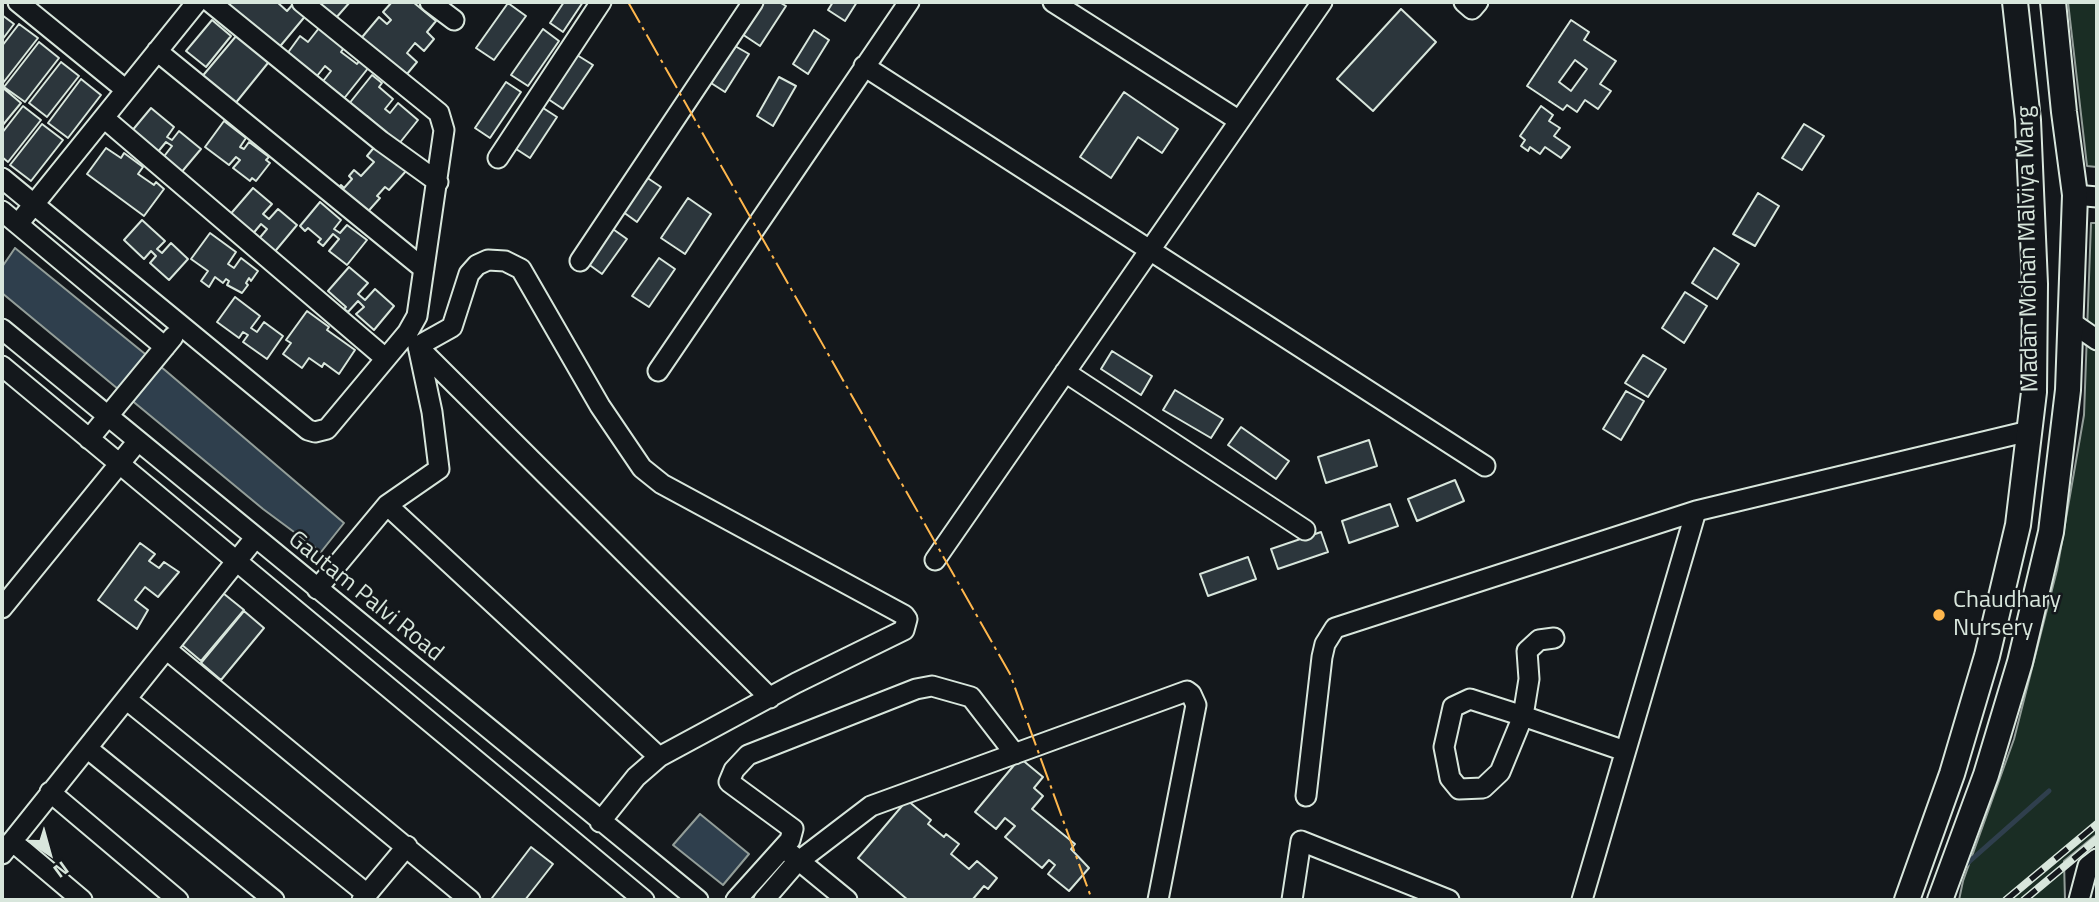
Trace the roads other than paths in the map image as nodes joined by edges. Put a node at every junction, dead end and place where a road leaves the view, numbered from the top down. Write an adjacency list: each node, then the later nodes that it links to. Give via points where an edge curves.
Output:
1 (18, 2): 19 (street)
2 (199, 2): 17 (street); 24 (street)
3 (302, 2): 24 (street, via 439,113 444,130)
4 (430, 2): 14 (street)
5 (601, 2): 22 (street)
6 (753, 2): 30 (street)
7 (909, 2): 18 (street)
8 (1053, 2): 21 (street)
9 (1321, 2): 21 (street)
10 (1464, 2): 11 (street, via 1472,9)
11 (1478, 2)
12 (2015, 2): 16 (main road, Madan Mohan Malviya Marg)
13 (2053, 2): 15 (main road, Madan Mohan Malviya Marg)
14 (454, 20)
15 (2056, 33): 16 (main road); 25 (main road, Madan Mohan Malviya Marg)
16 (2020, 40): 44 (main road, Madan Mohan Malviya Marg, via 2035,284)
17 (158, 51): 19 (street); 31 (street)
18 (864, 66): 29 (street); 40 (street)
19 (126, 90): 20 (street)
20 (104, 118): 26 (street); 39 (street)
21 (1238, 120): 29 (street)
22 (498, 158)
23 (2, 178): 26 (street)
24 (438, 182): 31 (street)
25 (2086, 196): 32 (main road, Madan Mohan Malviya Marg)
26 (34, 205): 28 (street); 33 (street)
27 (2, 211): 28 (street)
28 (18, 224): 38 (street)
29 (1149, 249): 41 (street); 48 (street)
30 (580, 261)
31 (425, 269): 39 (street, via 414,325)
32 (2071, 322): 35 (street); 89 (main road, Madan Mohan Malviya Marg, via 2052,532 1986,775)
33 (181, 327): 38 (street); 39 (street, via 315,432 327,429)
34 (2, 329): 37 (street, Gautam Palvi Road)
35 (2097, 341)
36 (418, 346): 49 (street, via 439,469); 59 (street); 59 (street, via 452,327 469,274 477,265 505,261 521,269 600,406 642,468 662,484 906,619 904,630)
37 (27, 351): 42 (street); 43 (street, Gautam Palvi Road)
38 (161, 351): 43 (street)
39 (385, 358)
40 (658, 371)
41 (1065, 372): 51 (street); 53 (street)
42 (4, 374): 45 (street)
43 (108, 416): 45 (street); 46 (street, Gautam Palvi Road)
44 (2029, 431): 50 (street); 88 (main road, Madan Mohan Malviya Marg, via 2018,525 1987,656 1952,775)
45 (89, 439): 47 (street)
46 (138, 441): 47 (street); 52 (street, Gautam Palvi Road)
47 (119, 464): 54 (street); 56 (street)
48 (1485, 466)
49 (387, 505): 55 (street); 65 (street)
50 (1696, 511): 63 (street); 67 (street, via 1335,628 1322,657)
51 (1305, 530)
52 (256, 538): 54 (street); 55 (street, Gautam Palvi Road)
53 (935, 560)
54 (237, 562): 58 (street); 79 (street)
55 (317, 589): 68 (street, Gautam Palvi Road)
56 (2, 608)
57 (1554, 638): 61 (street, via 1539,640 1527,650 1529,679)
58 (166, 649): 60 (street); 69 (street)
59 (770, 698): 65 (street)
60 (126, 699): 62 (street); 74 (street)
61 (1523, 716): 61 (street, via 1500,772 1483,788 1460,789 1450,778 1444,747 1453,707 1469,699); 63 (street)
62 (87, 748): 66 (street); 77 (street)
63 (1625, 751): 87 (street)
64 (1014, 754): 71 (street, via 971,697 932,686 748,755 729,782 793,829); 73 (street, via 871,806); 84 (street, via 1186,691 1191,694 1196,705)
65 (659, 757): 68 (street, via 636,777)
66 (50, 792): 70 (street); 76 (street)
67 (1306, 796)
68 (600, 822): 80 (street, Gautam Palvi Road)
69 (407, 846): 74 (street); 78 (street)
70 (7, 847): 75 (street)
71 (784, 847): 73 (street); 81 (street)
72 (2097, 859): 90 (street, via 2088,866)
73 (799, 861): 82 (street); 83 (street)
74 (365, 897)
75 (82, 900)
76 (178, 900)
77 (274, 900)
78 (470, 900)
79 (644, 900)
80 (698, 900)
81 (736, 900)
82 (764, 900)
83 (847, 900)
84 (1158, 900)
85 (1292, 900): 86 (street, via 1301,841)
86 (1449, 900)
87 (1582, 900)
88 (1907, 900)
89 (1940, 900)
90 (2079, 900)

